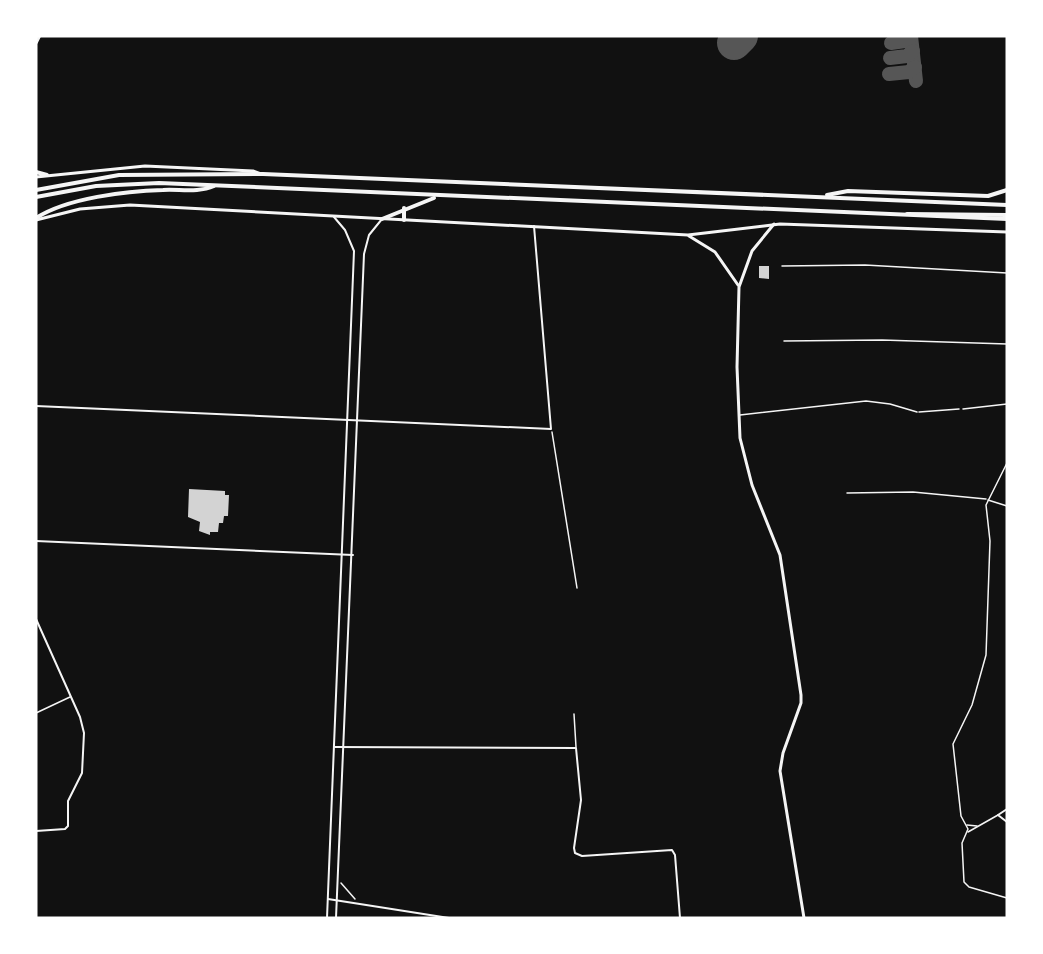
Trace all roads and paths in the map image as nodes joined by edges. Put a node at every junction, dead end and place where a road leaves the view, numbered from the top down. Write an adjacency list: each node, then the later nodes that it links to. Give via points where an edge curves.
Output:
1 (39, 36): 2 (highway)
2 (36, 42)
3 (36, 174): 5 (highway)
4 (263, 174): 5 (street, via 145,166); 7 (highway, via 119,175); 10 (highway)
5 (47, 175)
6 (214, 186): 9 (highway); 11 (highway, via 124,183); 16 (highway, via 118,195 69,205)
7 (36, 190)
8 (1007, 190): 10 (highway, via 988,196 848,191)
9 (438, 196): 13 (highway); 15 (highway)
10 (825, 196): 12 (highway)
11 (36, 197)
12 (1007, 206)
13 (404, 208): 17 (highway); 18 (highway)
14 (334, 217): 16 (street, via 116,205); 17 (street); 23 (street, via 352,244)
15 (1007, 217)
16 (36, 219)
17 (382, 219): 18 (street); 24 (street, via 366,242)
18 (404, 220): 20 (street)
19 (774, 224): 21 (street); 22 (street); 27 (street, via 752,251)
20 (534, 226): 22 (street); 41 (street)
21 (1007, 232)
22 (688, 235): 27 (street, via 715,252)
23 (353, 262): 24 (street); 28 (street)
24 (364, 263): 29 (street)
25 (782, 266): 26 (lane, via 865,265)
26 (1007, 273)
27 (739, 287): 38 (street)
28 (352, 298): 29 (street); 30 (street)
29 (362, 299): 31 (street)
30 (350, 335): 31 (street); 39 (street)
31 (360, 335): 40 (street)
32 (784, 341): 33 (lane)
33 (1007, 344)
34 (1007, 404): 36 (lane)
35 (36, 406): 39 (street)
36 (963, 409): 37 (path)
37 (917, 412): 38 (lane, via 866,401)
38 (739, 415): 73 (street, via 746,463 780,555 794,637 801,703 780,771)
39 (348, 419): 40 (street); 47 (street)
40 (357, 419): 41 (street); 48 (street)
41 (551, 429): 49 (path)
42 (1007, 463): 44 (lane)
43 (847, 493): 44 (path, via 913,492)
44 (987, 499): 45 (lane); 60 (lane, via 990,541 986,655 972,705 953,749 961,816)
45 (1007, 506)
46 (36, 541): 47 (street)
47 (343, 554): 48 (street); 54 (street)
48 (352, 555): 55 (street)
49 (577, 588)
50 (36, 619): 51 (street)
51 (71, 697): 52 (lane); 62 (street, via 85,741 82,773 68,801 69,824 65,829)
52 (36, 712)
53 (574, 714): 56 (lane)
54 (335, 747): 55 (street); 66 (street)
55 (344, 748): 56 (street); 64 (street)
56 (576, 748): 72 (street, via 581,800 575,853 582,856 672,850)
57 (1007, 809): 58 (street)
58 (998, 815): 59 (street); 61 (lane)
59 (1007, 822)
60 (966, 825): 61 (lane); 63 (lane)
61 (978, 826): 63 (lane)
62 (36, 831)
63 (967, 832): 65 (lane, via 962,846 964,882)
64 (338, 876): 67 (street); 68 (path, via 345,890)
65 (1007, 898)
66 (328, 899): 67 (street); 69 (street)
67 (337, 900): 68 (street); 70 (street)
68 (361, 903): 71 (street)
69 (327, 918)
70 (336, 918)
71 (449, 918)
72 (680, 918)
73 (804, 918)

